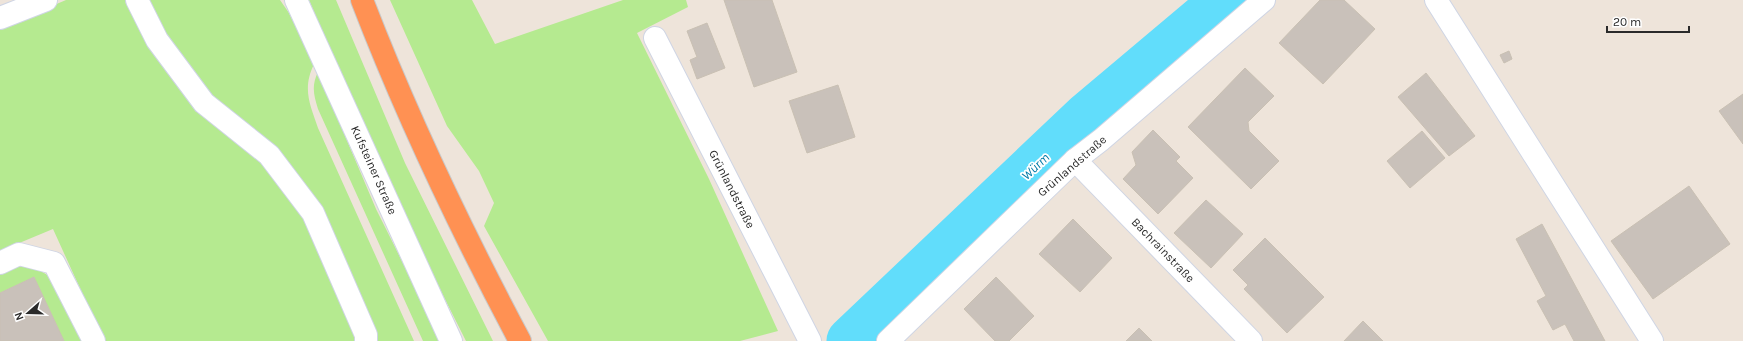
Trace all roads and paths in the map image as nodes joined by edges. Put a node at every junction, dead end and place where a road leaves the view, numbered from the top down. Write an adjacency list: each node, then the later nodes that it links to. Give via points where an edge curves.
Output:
1 (46, 0): 7 (street)
2 (137, 0): 12 (street, via 157,40 204,103 269,155 313,213)
3 (296, 0): 13 (street, Kufsteiner Straße)
4 (362, 0): 14 (highway, via 384,58 446,195)
5 (1264, 0): 9 (street, Grünlandstraße)
6 (1436, 0): 18 (street)
7 (0, 18)
8 (655, 38): 15 (street, Grünlandstraße)
9 (1075, 160): 16 (street, Grünlandstraße); 17 (street, Bachrainstraße)
10 (0, 263): 11 (street, via 19,254 54,263)
11 (94, 341)
12 (366, 341)
13 (451, 341)
14 (520, 341)
15 (810, 341)
16 (888, 341)
17 (1251, 341)
18 (1652, 341)

